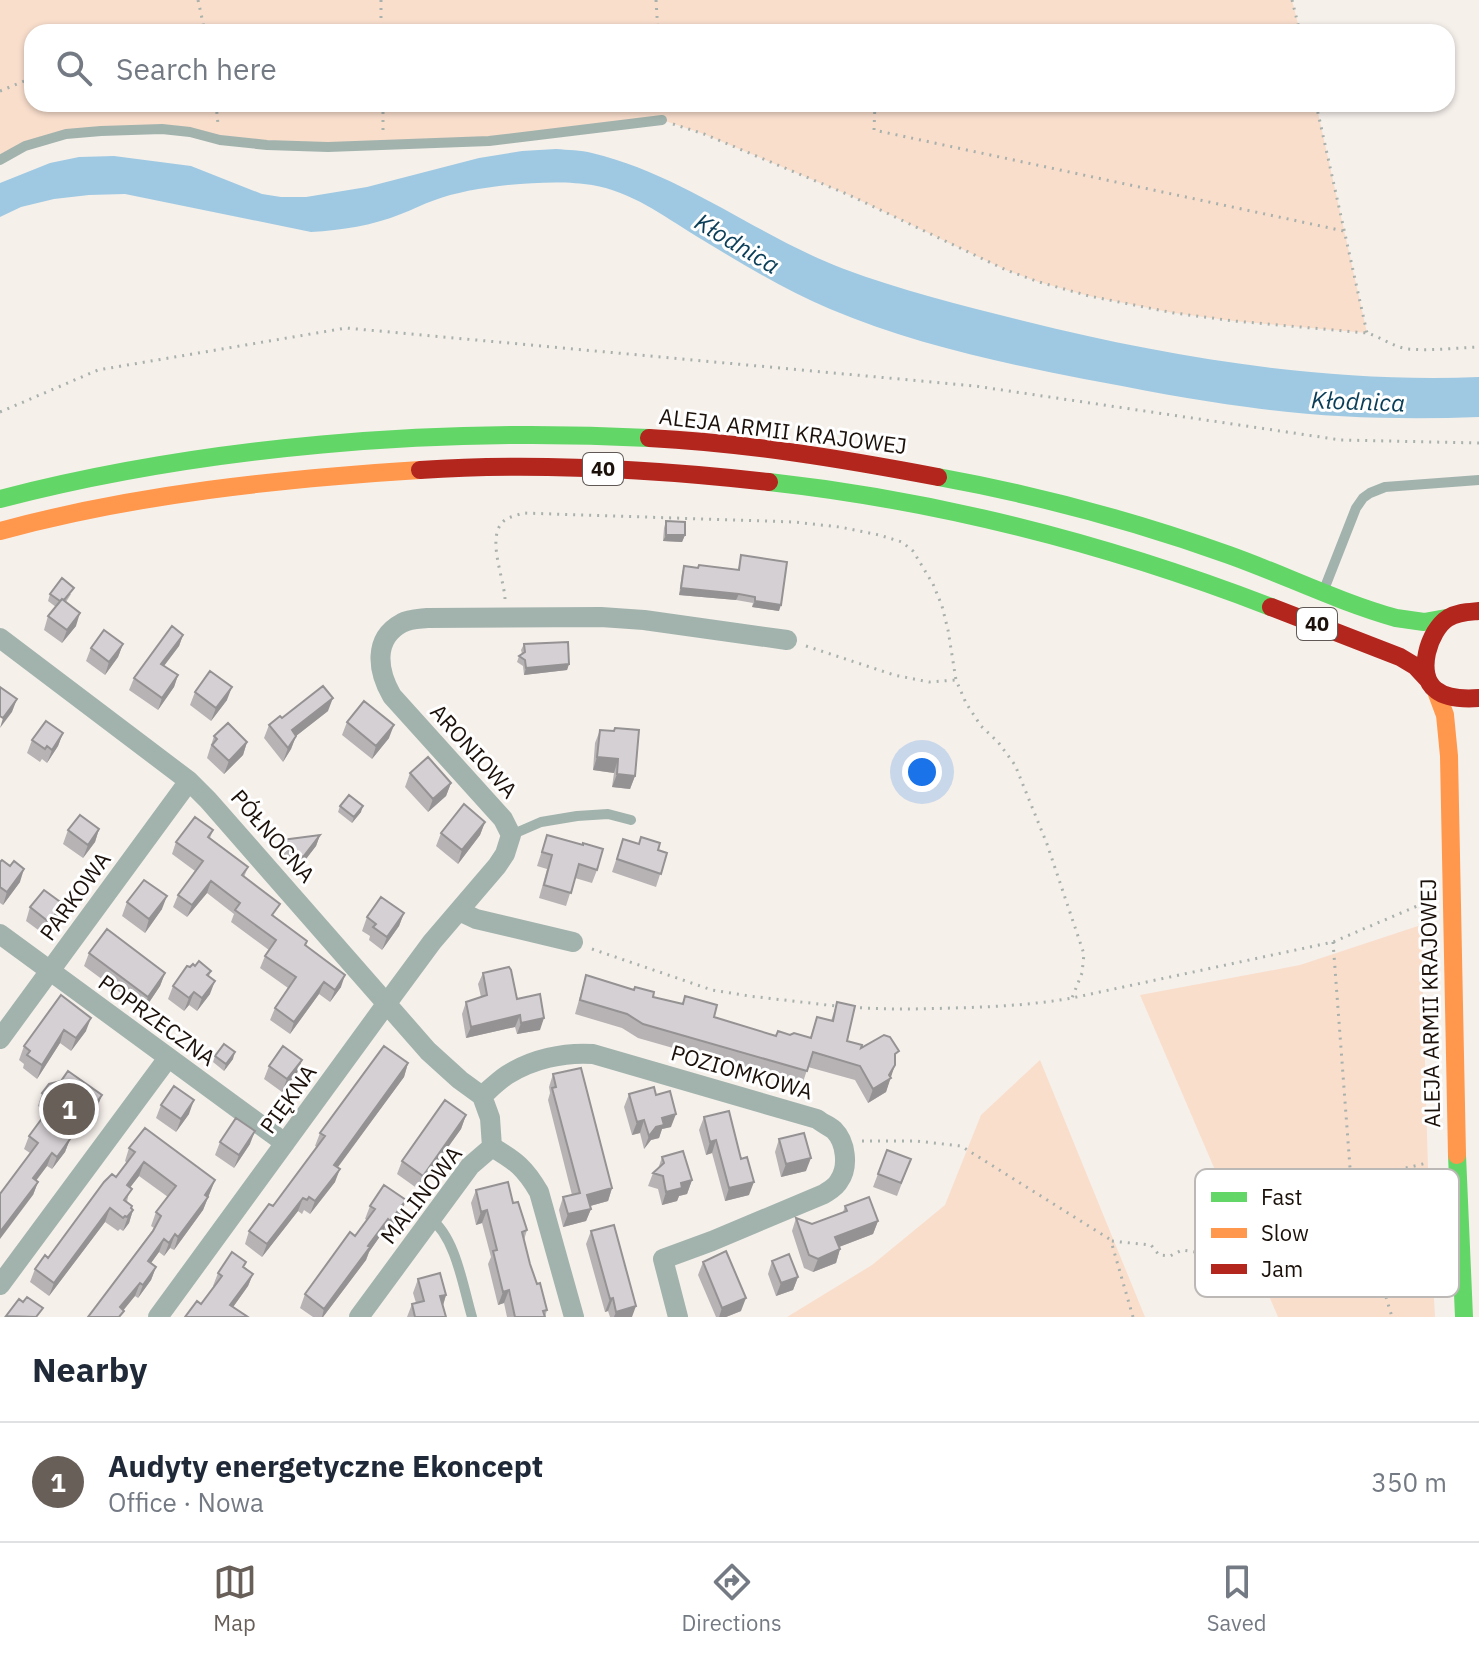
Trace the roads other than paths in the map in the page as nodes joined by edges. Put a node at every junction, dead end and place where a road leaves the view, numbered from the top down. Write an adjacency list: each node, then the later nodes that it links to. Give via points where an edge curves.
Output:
1 (662, 120): 2 (lane, via 489,141 383,146 267,145 162,129 66,134)
2 (0, 160)
3 (1479, 480): 6 (lane, via 1385,487 1363,498)
4 (0, 499): 6 (main road, ALEJA ARMII KRAJOWEJ / 40, via 109,475 289,447 427,437 636,437 771,449 1004,491 1163,533)
5 (0, 531): 11 (main road, 40, via 123,504 290,479 511,466 697,474 860,494 1096,547 1200,579 1407,660)
6 (1323, 592): 8 (main road, ALEJA ARMII KRAJOWEJ / 40, via 1404,620)
7 (1479, 611): 8 (main road, 40)
8 (1446, 618): 11 (main road, via 1434,631 1426,658)
9 (0, 638): 13 (street, PÓŁNOCNA)
10 (787, 640): 15 (street, ARONIOWA, via 601,617 404,621 381,649 384,683 503,819)
11 (1432, 685): 12 (main road, 40); 26 (main road, ALEJA ARMII KRAJOWEJ, via 1448,727)
12 (1479, 698)
13 (189, 781): 19 (street, PARKOWA); 20 (street, PÓŁNOCNA)
14 (631, 820): 15 (lane, via 608,814 577,816 541,822)
15 (511, 835): 16 (street, ARONIOWA, via 497,866)
16 (459, 911): 18 (street); 20 (street, PIĘKNA)
17 (0, 934): 19 (street, POPRZECZNA)
18 (573, 942)
19 (50, 971): 21 (street, PARKOWA); 22 (street, POPRZECZNA)
20 (387, 1003): 23 (street, PÓŁNOCNA, via 428,1051); 24 (street, PIĘKNA)
21 (0, 1039)
22 (168, 1058): 24 (street, POPRZECZNA); 29 (street)
23 (482, 1096): 25 (street, MALINOWA); 34 (street, POZIOMKOWA, via 535,1062 570,1053 593,1054 817,1119 836,1131 845,1157 843,1175 824,1194 663,1259)
24 (285, 1143): 30 (street, PIĘKNA)
25 (492, 1147): 28 (street, MALINOWA, via 470,1166); 33 (street, via 515,1161 539,1192)
26 (1457, 1169)
27 (1459, 1213): 35 (main road, ALEJA ARMII KRAJOWEJ)
28 (431, 1219): 31 (street, MALINOWA); 32 (lane, via 453,1250)
29 (0, 1285)
30 (158, 1317)
31 (359, 1317)
32 (472, 1317)
33 (574, 1317)
34 (678, 1317)
35 (1464, 1317)

